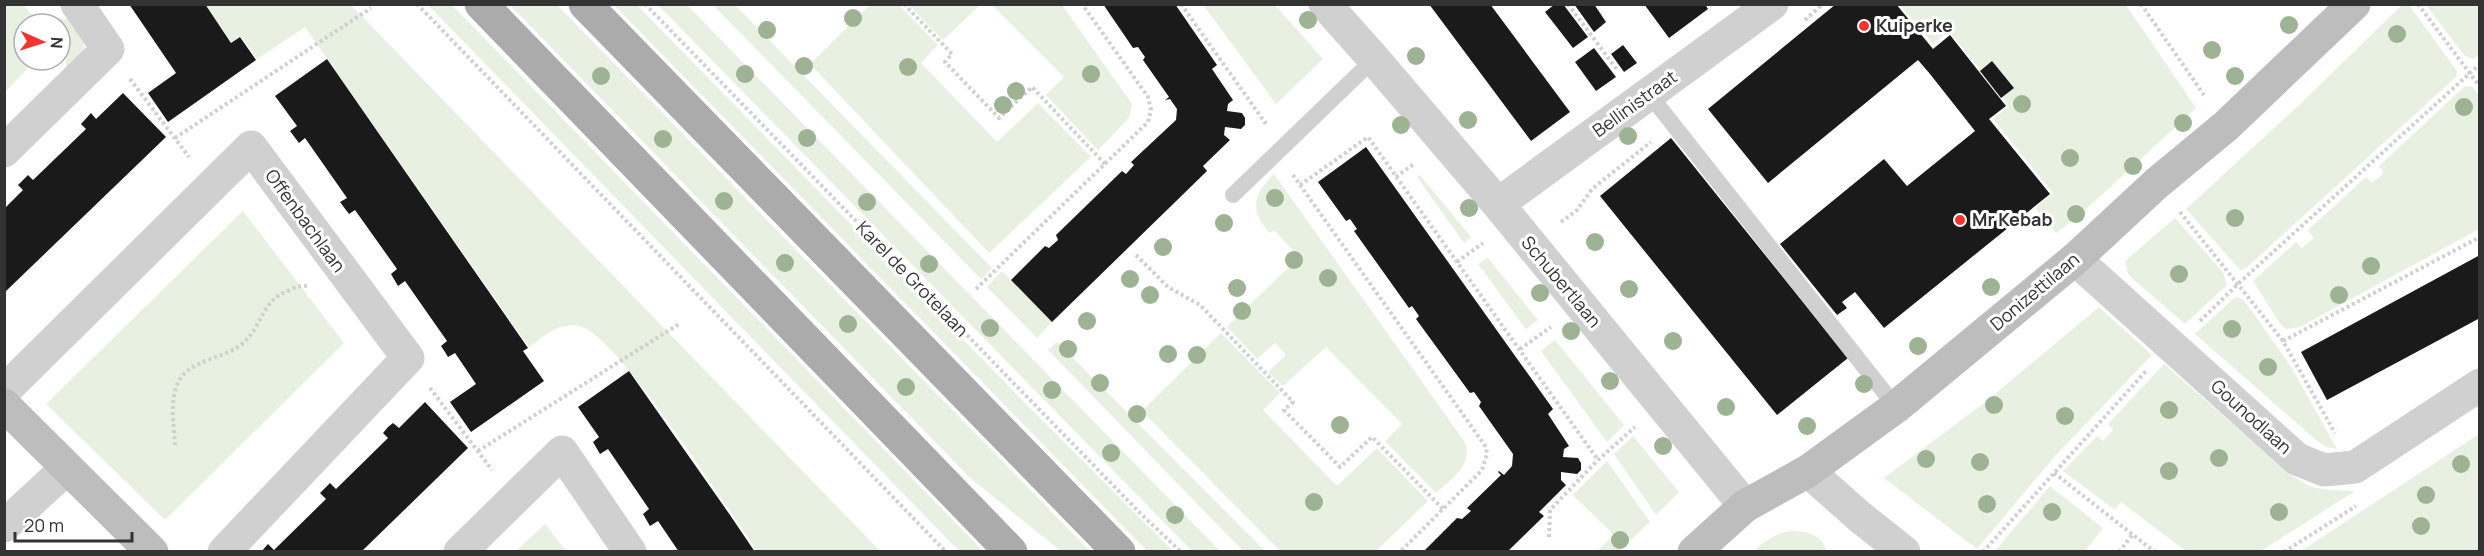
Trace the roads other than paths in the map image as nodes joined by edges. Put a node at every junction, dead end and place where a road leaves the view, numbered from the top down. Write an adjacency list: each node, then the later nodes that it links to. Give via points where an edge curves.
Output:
1 (77, 4): 9 (street, via 108,50)
2 (480, 4): 25 (main road)
3 (585, 4): 26 (main road)
4 (1325, 4): 7 (street, Schubertlaan)
5 (1773, 4): 8 (street, Bellinistraat)
6 (2354, 4): 12 (street, Donizettilaan, via 2226,126)
7 (1374, 59): 10 (lane); 11 (street, Schubertlaan)
8 (1644, 97): 11 (street, Bellinistraat); 16 (lane)
9 (4, 151)
10 (1233, 195)
11 (1498, 204): 19 (street, Schubertlaan)
12 (2075, 259): 13 (street, Gounodlaan, via 2297,459 2324,470 2355,467); 16 (street, Donizettilaan)
13 (2480, 385)
14 (4, 391): 22 (street, Offenbachlaan, via 251,147 408,358)
15 (4, 405): 17 (street)
16 (1896, 407): 18 (street, Donizettilaan)
17 (67, 468): 20 (street); 21 (street)
18 (1808, 471): 19 (street, Donizettilaan); 28 (street)
19 (1745, 506): 27 (street, Donizettilaan)
20 (4, 526)
21 (152, 552)
22 (224, 552)
23 (460, 552): 24 (street, via 562,453)
24 (630, 552)
25 (1011, 552)
26 (1119, 552)
27 (1694, 552)
28 (1904, 552)

